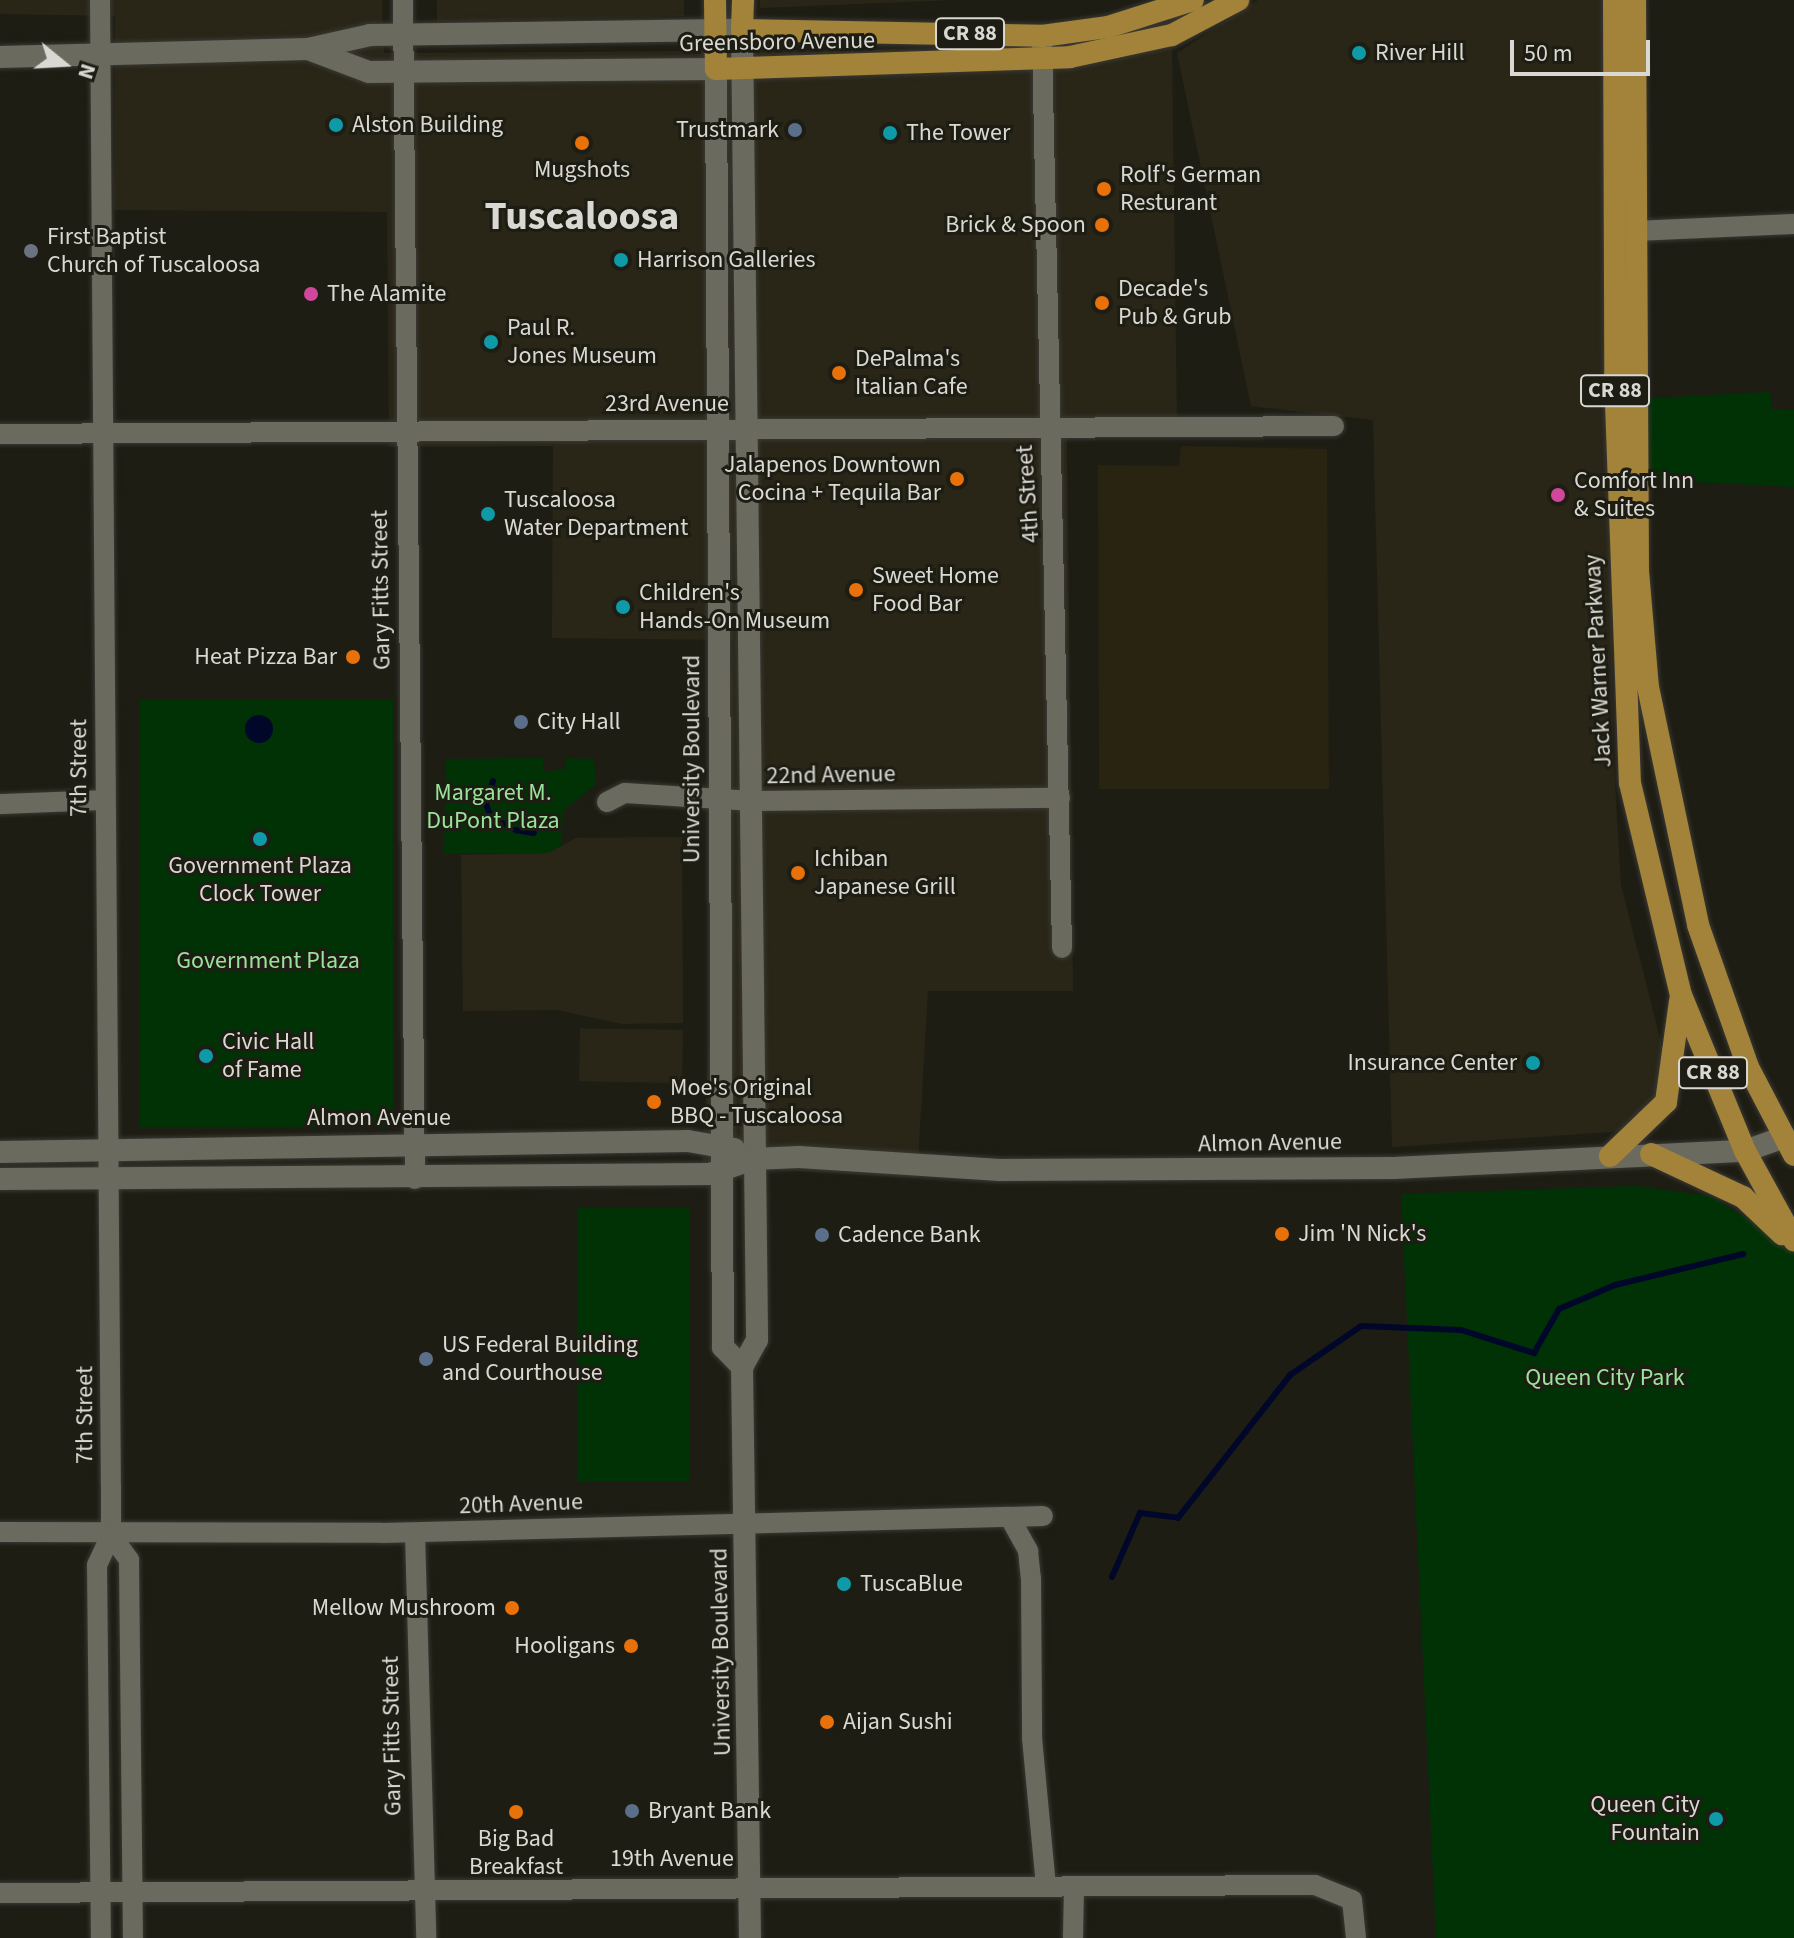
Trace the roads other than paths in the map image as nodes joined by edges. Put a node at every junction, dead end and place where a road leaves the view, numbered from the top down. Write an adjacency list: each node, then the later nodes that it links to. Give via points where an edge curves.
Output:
1 (100, 0): 14 (street, 7th Street)
2 (403, 0): 12 (street, Gary Fitts Street)
3 (715, 0): 10 (main road, University Boulevard)
4 (743, 0): 9 (main road, University Boulevard)
5 (1193, 0): 11 (main road, Greensboro Avenue / CR 88, via 1108,27)
6 (1238, 0): 16 (main road, Greensboro Avenue / CR 88, via 1172,35)
7 (1614, 0): 36 (main road, Jack Warner Parkway / CR 88, via 1623,678 1630,783)
8 (1635, 0): 21 (main road, Jack Warner Parkway)
9 (742, 30): 10 (main road, Greensboro Avenue); 11 (main road, Greensboro Avenue / CR 88); 17 (main road, University Boulevard)
10 (716, 31): 12 (main road, Greensboro Avenue); 18 (main road, University Boulevard)
11 (1042, 36): 16 (street, 4th Street)
12 (403, 37): 13 (main road, Greensboro Avenue, via 370,35); 19 (street, Gary Fitts Street)
13 (308, 49): 14 (main road, Greensboro Avenue); 19 (main road, Greensboro Avenue, via 369,72)
14 (100, 56): 15 (main road, Greensboro Avenue); 27 (street, 7th Street)
15 (0, 57)
16 (1041, 61): 17 (main road, Greensboro Avenue / CR 88); 22 (street, 4th Street)
17 (743, 68): 18 (main road, Greensboro Avenue / CR 88); 25 (main road, University Boulevard)
18 (716, 69): 19 (main road, Greensboro Avenue); 24 (main road, University Boulevard)
19 (403, 71): 26 (street, Gary Fitts Street)
20 (1794, 224): 21 (street)
21 (1634, 231): 39 (main road, Jack Warner Parkway, via 1639,582 1648,687 1702,937 1748,1067)
22 (1048, 423): 23 (street, 23rd Avenue); 25 (street, 23rd Avenue); 30 (street, 4th Street, via 1057,489)
23 (1334, 426)
24 (716, 429): 25 (street, 23rd Avenue); 26 (street, 23rd Avenue); 29 (main road, University Boulevard)
25 (749, 429): 32 (main road, University Boulevard)
26 (405, 432): 27 (street, 23rd Avenue); 38 (street, Gary Fitts Street)
27 (103, 433): 28 (street, 23rd Avenue); 31 (street, 7th Street)
28 (0, 434)
29 (718, 794): 32 (street, 22nd Avenue); 33 (street, 22nd Avenue, via 625,793); 37 (main road, University Boulevard)
30 (1060, 798): 32 (street, 22nd Avenue); 35 (street, 4th Street)
31 (104, 800): 34 (street); 40 (street, 7th Street)
32 (753, 801): 45 (main road, University Boulevard)
33 (607, 802)
34 (0, 804)
35 (1062, 948)
36 (1681, 995): 41 (main road, Jack Warner Parkway / CR 88); 44 (main road, via 1666,1102)
37 (721, 1142): 38 (main road, Almon Avenue); 45 (main road, Almon Avenue); 46 (main road, University Boulevard)
38 (415, 1144): 40 (main road, Almon Avenue); 48 (street, Gary Fitts Street)
39 (1790, 1146): 41 (main road, Almon Avenue)
40 (109, 1149): 42 (main road, Almon Avenue); 49 (street, 7th Street)
41 (1745, 1151): 43 (main road, Almon Avenue); 50 (main road, Jack Warner Parkway / CR 88)
42 (0, 1152)
43 (1651, 1154): 44 (main road, Almon Avenue); 50 (main road, via 1743,1197)
44 (1610, 1156): 45 (main road, Almon Avenue, via 1516,1165 1207,1171)
45 (753, 1159): 46 (main road, Almon Avenue); 51 (main road, University Boulevard, via 757,1340)
46 (721, 1173): 48 (main road, Almon Avenue); 51 (main road, University Boulevard, via 723,1347)
47 (0, 1179): 49 (main road, Almon Avenue)
48 (415, 1179): 49 (main road, Almon Avenue)
49 (110, 1180): 57 (street, 7th Street)
50 (1794, 1243)
51 (742, 1367): 54 (main road, University Boulevard)
52 (1043, 1516): 53 (street, 20th Avenue)
53 (1010, 1518): 54 (street, 20th Avenue); 59 (street, via 1028,1551 1031,1578 1032,1738)
54 (745, 1524): 56 (street, 20th Avenue); 58 (main road, University Boulevard)
55 (0, 1532): 57 (street, 20th Avenue)
56 (415, 1533): 57 (street, 20th Avenue); 61 (street, Gary Fitts Street)
57 (111, 1535): 62 (street, 7th Street, via 97,1565); 63 (street, 7th Street, via 129,1560)
58 (750, 1885): 59 (street, 19th Avenue); 61 (street, 19th Avenue); 68 (main road, University Boulevard)
59 (1046, 1885): 60 (street, 19th Avenue)
60 (1074, 1886): 69 (street); 70 (street, 19th Avenue, via 1315,1885 1342,1894 1356,1914)
61 (421, 1889): 63 (street, 19th Avenue); 67 (street, Gary Fitts Street)
62 (100, 1892): 63 (street, 19th Avenue); 64 (street, 19th Avenue); 65 (street, 7th Street)
63 (133, 1892): 66 (street, 7th Street)
64 (0, 1893)
65 (101, 1938)
66 (133, 1938)
67 (426, 1938)
68 (750, 1938)
69 (1073, 1938)
70 (1356, 1938)

